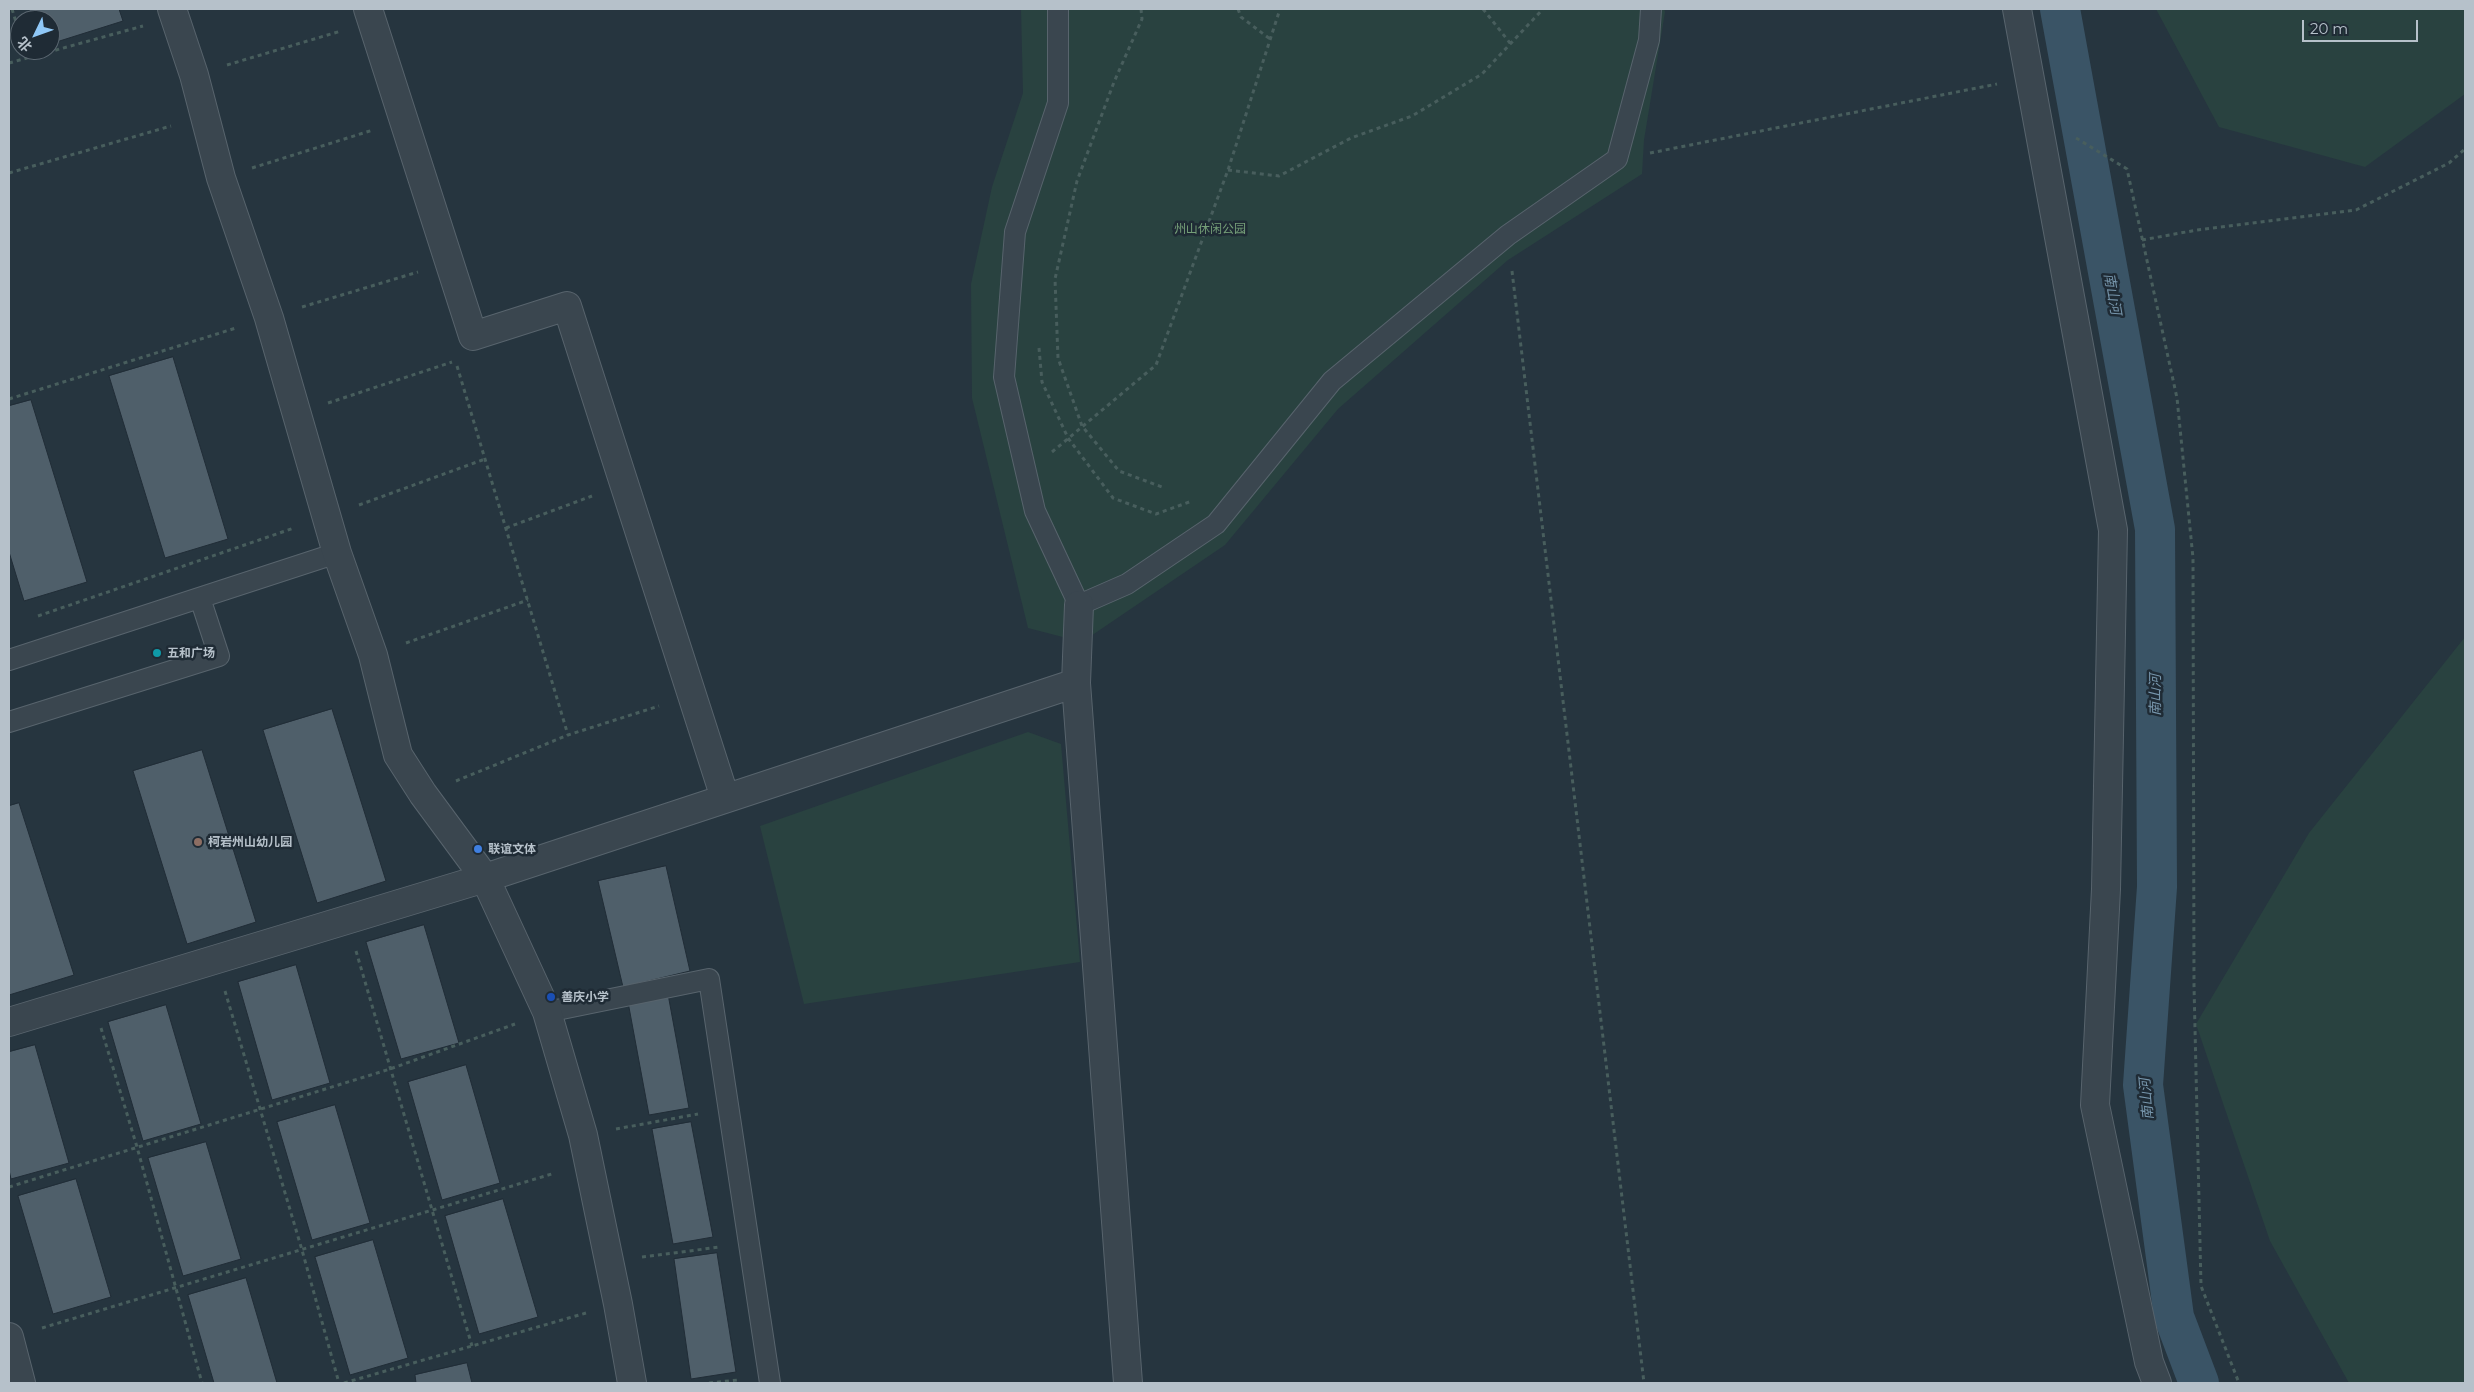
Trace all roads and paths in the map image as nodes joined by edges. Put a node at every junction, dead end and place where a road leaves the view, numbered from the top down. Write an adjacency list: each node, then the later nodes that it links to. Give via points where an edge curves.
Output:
1 (1058, 9): 33 (lane, via 1058,103 1015,232 1004,377)
2 (1141, 9): 30 (path, via 1142,18 1077,181 1055,279 1058,358)
3 (1238, 9): 11 (path, via 1242,17)
4 (1280, 9): 11 (path)
5 (1483, 9): 12 (path)
6 (1543, 9): 12 (path)
7 (1651, 9): 19 (lane, via 1649,40)
8 (2017, 9): 15 (street)
9 (173, 13): 13 (path); 14 (street)
10 (370, 15): 14 (path); 17 (street)
11 (1270, 39): 20 (path)
12 (1510, 43): 20 (path, via 1482,74 1412,116 1351,138 1279,176)
13 (60, 48)
14 (194, 75): 16 (street)
15 (2035, 114): 19 (path, via 1996,84); 24 (path, via 2127,169); 81 (street, via 2113,530 2106,889 2095,1105 2148,1362)
16 (205, 116): 21 (path); 22 (street)
17 (404, 120): 22 (path); 25 (street)
18 (2465, 149): 24 (path, via 2449,163 2356,210)
19 (1617, 159): 23 (lane)
20 (1228, 170): 30 (path, via 1156,365)
21 (9, 173)
22 (221, 178): 26 (street)
23 (1508, 235): 42 (lane, via 1332,381 1216,524 1127,584); 80 (path)
24 (2142, 240): 82 (path, via 2177,398 2193,558 2194,976 2201,1286)
25 (449, 261): 26 (path); 34 (street, via 473,336 566,306)
26 (269, 318): 28 (path); 29 (street)
27 (1038, 344): 31 (path, via 1042,382)
28 (9, 399)
29 (297, 413): 32 (path, via 455,361); 37 (street)
30 (1082, 426): 31 (path); 35 (path, via 1119,471)
31 (1068, 438): 33 (path); 36 (path, via 1113,498 1156,514)
32 (485, 459): 37 (path); 38 (path)
33 (1026, 473): 42 (lane, via 1034,511)
34 (624, 484): 38 (path); 47 (street)
35 (1162, 487)
36 (1194, 500)
37 (327, 517): 39 (street); 43 (path)
38 (506, 528): 41 (path)
39 (337, 553): 40 (lane); 44 (street)
40 (200, 598): 45 (lane); 48 (lane, via 219,656)
41 (528, 600): 44 (path); 49 (path)
42 (1079, 605): 46 (street)
43 (36, 616)
44 (373, 655): 50 (street, via 398,755)
45 (9, 660)
46 (1076, 683): 51 (street); 79 (street)
47 (692, 695): 49 (path); 51 (street)
48 (9, 722)
49 (568, 735): 50 (path)
50 (423, 794): 52 (street)
51 (725, 798): 52 (street)
52 (485, 878): 53 (street); 56 (street)
53 (347, 920): 54 (street); 58 (path)
54 (215, 959): 55 (street); 60 (path)
55 (92, 997): 57 (street); 62 (path)
56 (547, 1012): 58 (path); 59 (lane, via 709,979); 61 (street)
57 (9, 1022)
58 (390, 1069): 60 (path); 65 (path)
59 (729, 1108): 61 (path); 66 (lane)
60 (259, 1110): 62 (path); 67 (path)
61 (583, 1135): 63 (street)
62 (138, 1147): 64 (path); 69 (path)
63 (590, 1163): 65 (path); 68 (street)
64 (9, 1187)
65 (433, 1210): 67 (path); 72 (path)
66 (749, 1243): 68 (path); 78 (lane)
67 (302, 1250): 69 (path); 75 (path)
68 (609, 1262): 70 (street)
69 (175, 1288): 71 (path); 74 (path)
70 (618, 1304): 72 (path); 77 (street)
71 (9, 1337): 73 (street)
72 (472, 1346): 76 (path)
73 (21, 1383)
74 (202, 1383)
75 (339, 1383)
76 (344, 1383)
77 (632, 1383)
78 (770, 1383)
79 (1128, 1383)
80 (1644, 1383)
81 (2157, 1383)
82 (2239, 1383)

